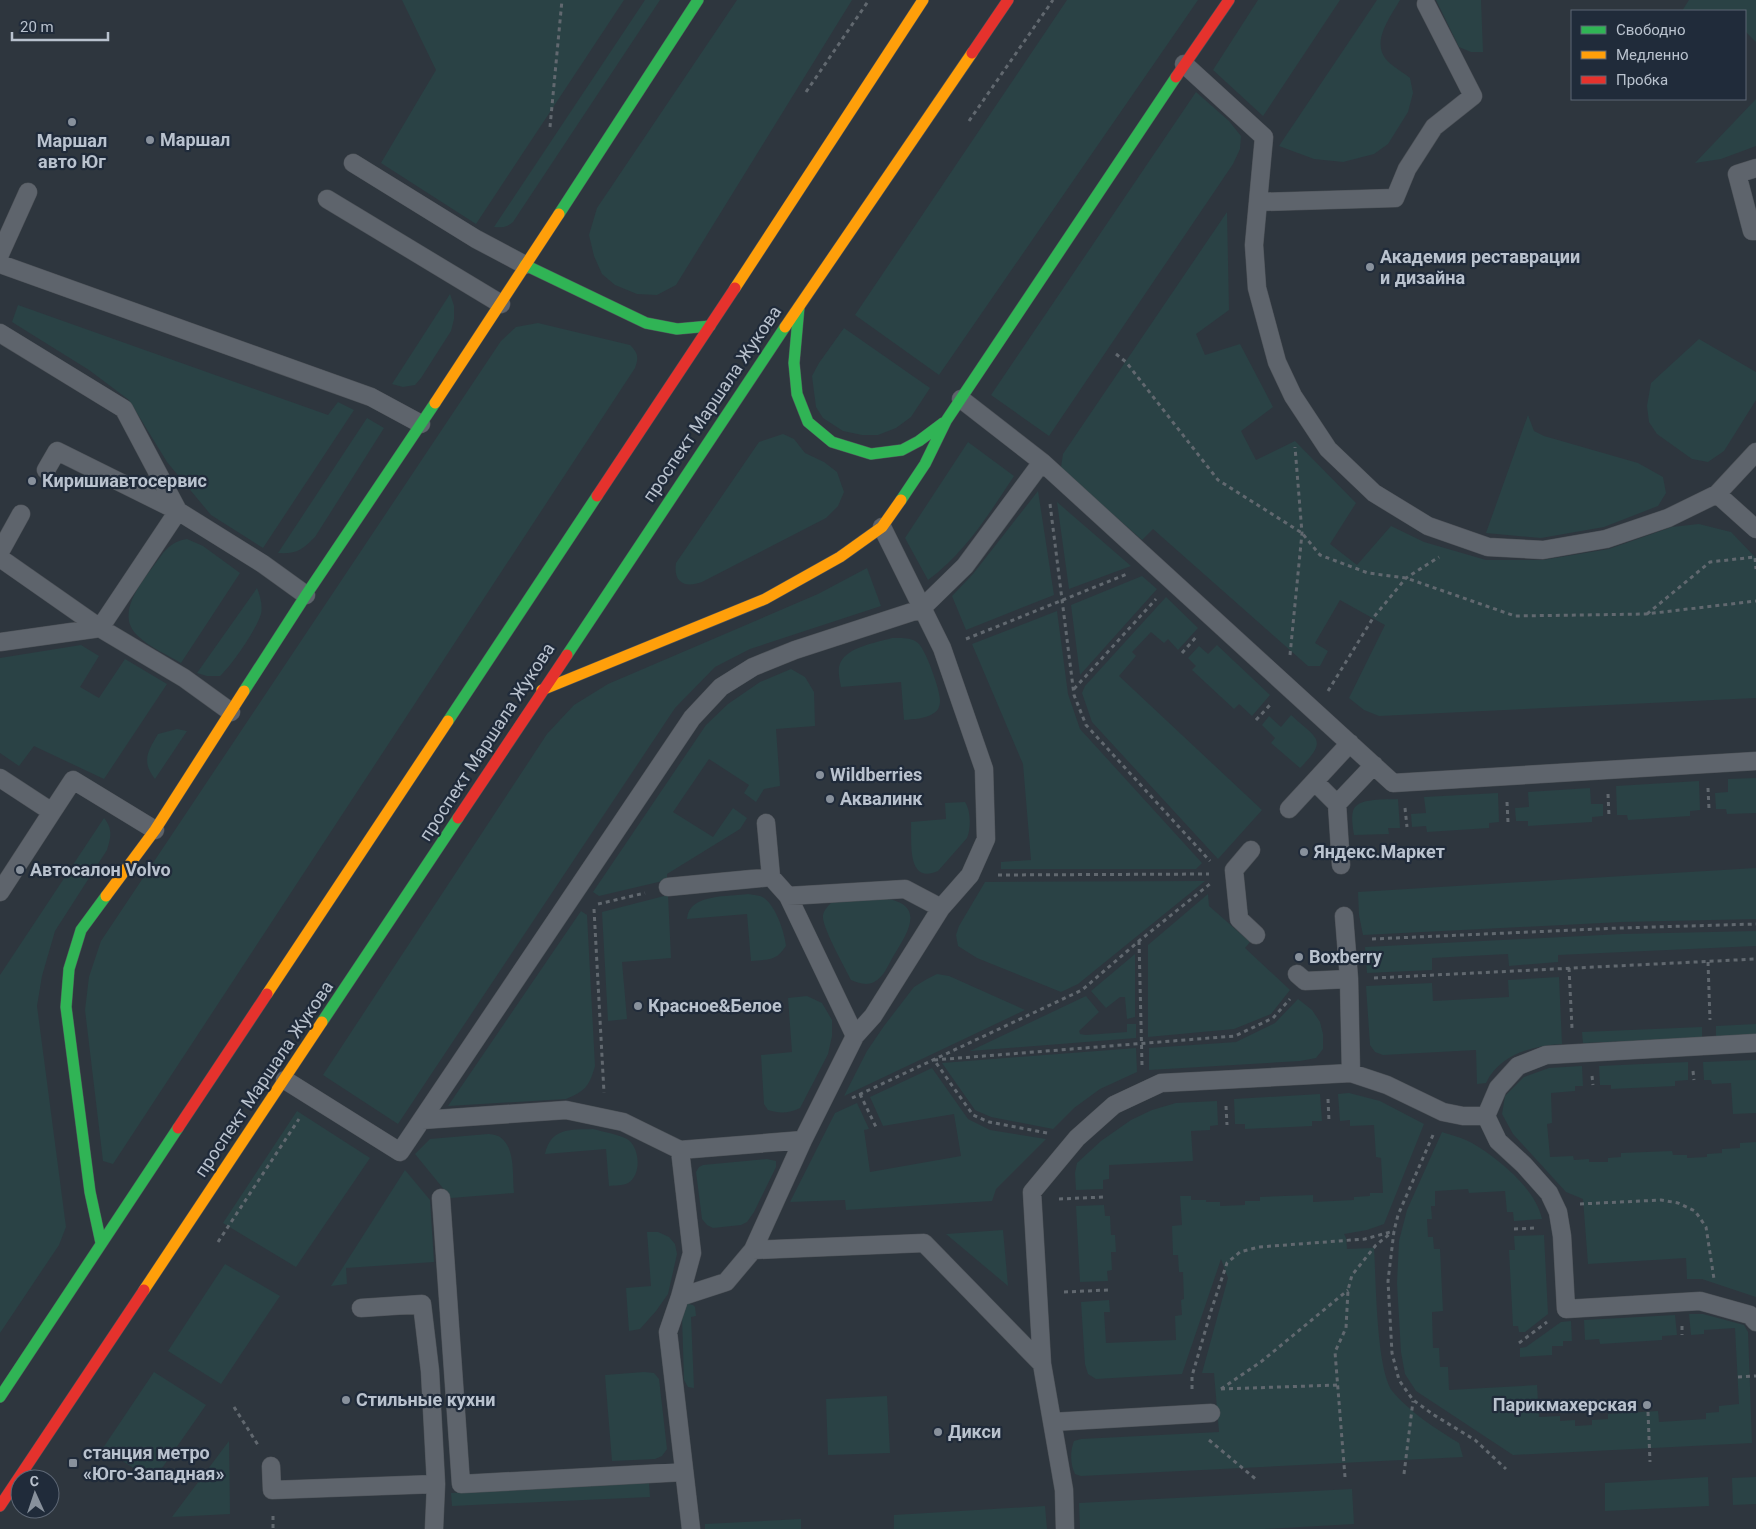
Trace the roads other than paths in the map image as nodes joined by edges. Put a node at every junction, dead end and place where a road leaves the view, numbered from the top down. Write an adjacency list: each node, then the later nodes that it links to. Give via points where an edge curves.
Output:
1 (698, 0): 15 (main road)
2 (923, 0): 18 (main road)
3 (1008, 0): 17 (main road, проспект Маршала Жукова)
4 (1229, 0): 6 (main road)
5 (1426, 4): 11 (lane, via 1481,96 1434,128 1407,170 1395,198)
6 (1184, 64): 11 (lane, via 1264,137); 20 (main road)
7 (353, 163): 15 (lane, via 476,239)
8 (1756, 168): 12 (lane, via 1738,174 1752,231)
9 (28, 192): 13 (lane)
10 (327, 199): 16 (lane)
11 (1258, 202): 26 (lane, via 1254,245 1257,288 1277,362 1293,396 1328,449 1374,494 1428,526 1488,547 1543,550 1596,540 1668,518)
12 (1756, 231)
13 (0, 254)
14 (0, 264): 22 (lane, via 371,397)
15 (525, 265): 16 (main road); 18 (main road, via 646,323 677,328)
16 (501, 304): 22 (main road)
17 (799, 306): 21 (main road, via 794,363 798,394 808,422 832,442 871,454 902,450); 37 (main road, проспект Маршала Жукова)
18 (710, 326): 69 (main road)
19 (0, 333): 27 (lane, via 124,409)
20 (961, 399): 21 (main road); 24 (lane)
21 (946, 421): 29 (main road, via 925,464)
22 (421, 424): 33 (main road)
23 (1756, 452): 26 (lane)
24 (1042, 462): 34 (lane, via 965,566); 39 (lane)
25 (46, 470): 27 (lane, via 57,451)
26 (1717, 494): 30 (lane)
27 (178, 511): 33 (lane); 35 (lane)
28 (21, 514): 31 (lane)
29 (882, 527): 34 (lane); 37 (main road, via 840,557 765,599)
30 (1756, 529)
31 (0, 552)
32 (0, 558): 35 (lane)
33 (306, 595): 38 (main road)
34 (921, 609): 55 (lane, via 942,648 984,769 986,839 970,875); 65 (lane, via 753,667 715,694 692,718)
35 (100, 628): 36 (lane); 38 (lane, via 184,678)
36 (0, 642)
37 (542, 690): 63 (main road, проспект Маршала Жукова)
38 (231, 712): 48 (main road)
39 (1350, 743): 41 (lane); 43 (lane)
40 (1756, 762): 41 (lane, via 1392,783)
41 (1374, 766): 44 (lane)
42 (0, 778): 46 (lane)
43 (1315, 782): 44 (lane); 45 (lane)
44 (1338, 804): 50 (lane)
45 (1289, 810)
46 (52, 812): 48 (lane, via 73,780); 53 (lane)
47 (766, 823): 51 (lane)
48 (154, 830): 69 (main road, via 81,930 69,969 66,1007 90,1192)
49 (1252, 850): 57 (lane, via 1234,870 1240,919)
50 (1342, 865)
51 (771, 877): 52 (lane); 54 (lane)
52 (668, 888)
53 (0, 892)
54 (788, 896): 55 (lane, via 905,890); 60 (lane)
55 (941, 908): 60 (lane, via 872,1016)
56 (1344, 916): 59 (lane)
57 (1256, 935)
58 (1301, 978): 59 (lane)
59 (1349, 980): 62 (lane)
60 (855, 1036): 66 (lane)
61 (1756, 1043): 64 (lane, via 1546,1055 1518,1066 1498,1088)
62 (1351, 1074): 64 (lane, via 1387,1086 1443,1112); 74 (lane, via 1161,1083 1114,1105 1077,1138 1032,1192)
63 (285, 1080): 65 (lane, via 400,1152); 81 (main road, проспект Маршала Жукова)
64 (1486, 1116): 73 (lane, via 1498,1141 1549,1193 1558,1212 1566,1309 1700,1301 1750,1315)
65 (422, 1120): 67 (lane, via 566,1110 623,1122)
66 (803, 1140): 67 (lane); 70 (lane)
67 (680, 1150): 71 (lane, via 692,1253)
68 (441, 1198): 79 (lane, via 461,1484)
69 (102, 1243): 75 (main road)
70 (753, 1250): 71 (lane, via 726,1282); 74 (lane, via 924,1243)
71 (680, 1297): 79 (lane, via 668,1332)
72 (361, 1308): 80 (lane, via 422,1304 430,1371)
73 (1756, 1322)
74 (1042, 1364): 77 (lane)
75 (0, 1397)
76 (1211, 1413): 77 (lane)
77 (1052, 1422): 84 (lane, via 1064,1490)
78 (272, 1466): 80 (lane, via 272,1490)
79 (684, 1472): 83 (lane)
80 (436, 1484): 82 (lane)
81 (0, 1506)
82 (434, 1529)
83 (691, 1529)
84 (1065, 1529)

